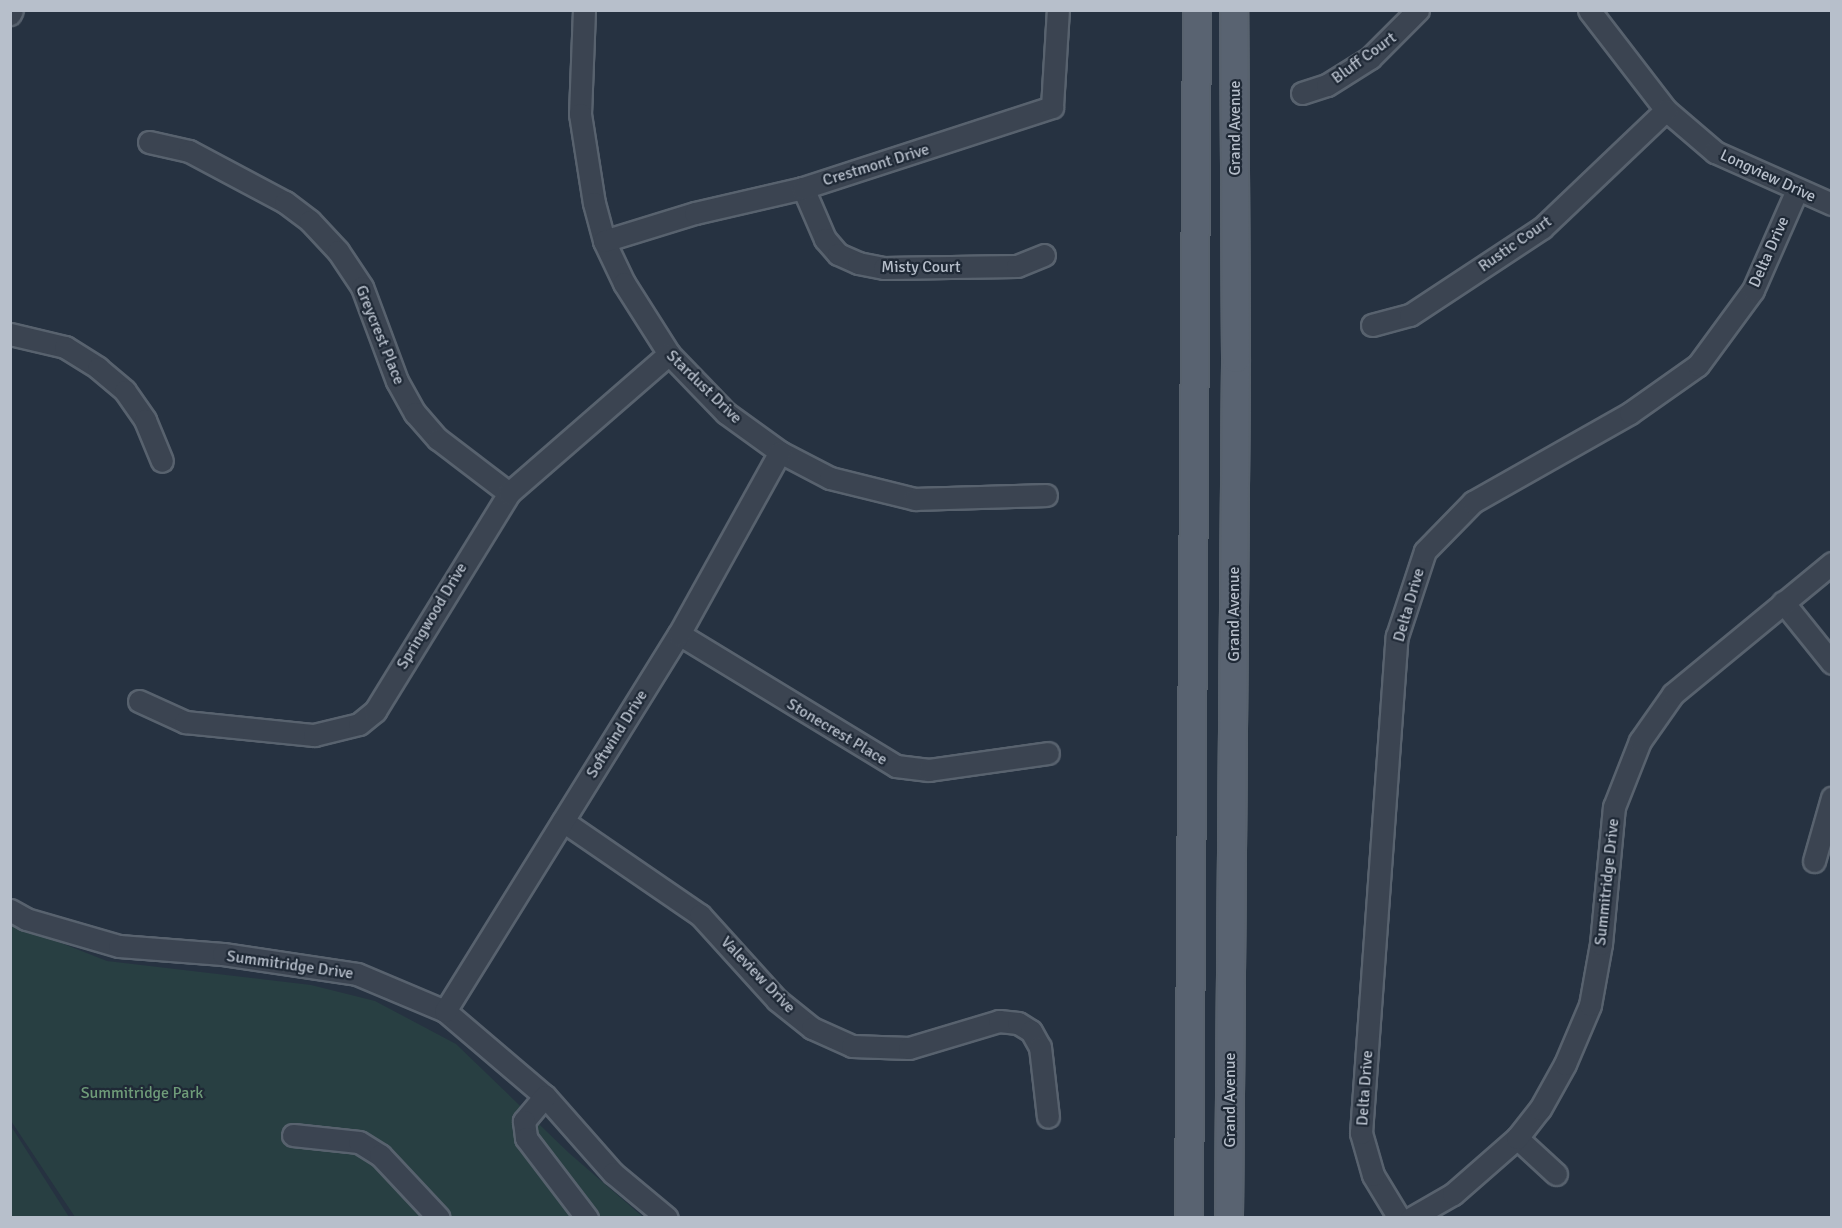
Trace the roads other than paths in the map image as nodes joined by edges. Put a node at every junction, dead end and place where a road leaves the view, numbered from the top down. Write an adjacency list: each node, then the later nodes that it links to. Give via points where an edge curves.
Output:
1 (584, 10): 13 (street, Stardust Drive, via 580,114 584,158)
2 (1058, 10): 10 (street, Crestmont Drive, via 1052,107)
3 (1197, 10): 41 (main road)
4 (1234, 10): 42 (main road, Grand Avenue, via 1236,371)
5 (1418, 10): 7 (street, Bluff Court, via 1370,58 1327,85)
6 (1589, 10): 8 (street, Longview Drive)
7 (1302, 93)
8 (1666, 111): 11 (street, Longview Drive, via 1715,152); 15 (street, Rustic Court, via 1542,228 1410,315)
9 (149, 142): 20 (street, Greycrest Place, via 189,151 285,202 310,221 338,251 362,287 397,381 415,413 446,445)
10 (803, 188): 13 (street, Crestmont Drive, via 695,213); 14 (street, Misty Court, via 825,239 837,254 858,263 884,268 1017,266)
11 (1796, 192): 12 (street, Longview Drive); 43 (street, Delta Drive, via 1753,290 1698,365 1630,413 1473,502 1425,551 1398,636 1361,1133 1373,1175)
12 (1832, 204)
13 (604, 241): 17 (street, Stardust Drive, via 633,300)
14 (1044, 255)
15 (1372, 325)
16 (10, 334): 19 (street, via 65,347 98,368 125,391 145,420)
17 (669, 354): 18 (street, Stardust Drive, via 726,412); 20 (street, Springwood Drive)
18 (780, 452): 21 (street, Stardust Drive, via 830,477 915,499); 24 (street, Softwind Drive)
19 (162, 460)
20 (509, 492): 26 (street, Springwood Drive, via 375,711 358,724 314,735 185,722)
21 (1046, 495)
22 (1832, 563): 23 (street, Summitridge Drive)
23 (1783, 602): 25 (street); 36 (street, Summitridge Drive, via 1673,694 1640,741 1614,807 1601,944 1590,1005 1565,1064 1540,1109)
24 (679, 634): 27 (street, Stonecrest Place, via 896,766 929,770); 29 (street, Softwind Drive)
25 (1832, 663)
26 (140, 701)
27 (1048, 753)
28 (1832, 798): 30 (street)
29 (563, 822): 32 (street, Softwind Drive); 34 (street, Valeview Drive, via 700,915 777,1000 813,1028 852,1046 909,1048 999,1022 1025,1027 1040,1047)
30 (1814, 861)
31 (10, 910): 32 (street, Summitridge Drive, via 26,919 119,945 223,954 357,974)
32 (445, 1011): 33 (street, Summitridge Drive)
33 (545, 1096): 39 (street, via 524,1121 526,1138); 40 (street, Summitridge Drive, via 613,1173)
34 (1048, 1117)
35 (293, 1135): 38 (street, via 359,1142 380,1155)
36 (1517, 1138): 37 (street); 44 (street, Summitridge Drive, via 1453,1194)
37 (1556, 1174)
38 (439, 1218)
39 (587, 1218)
40 (667, 1218)
41 (1189, 1218)
42 (1229, 1218)
43 (1399, 1218)
44 (1411, 1218)

